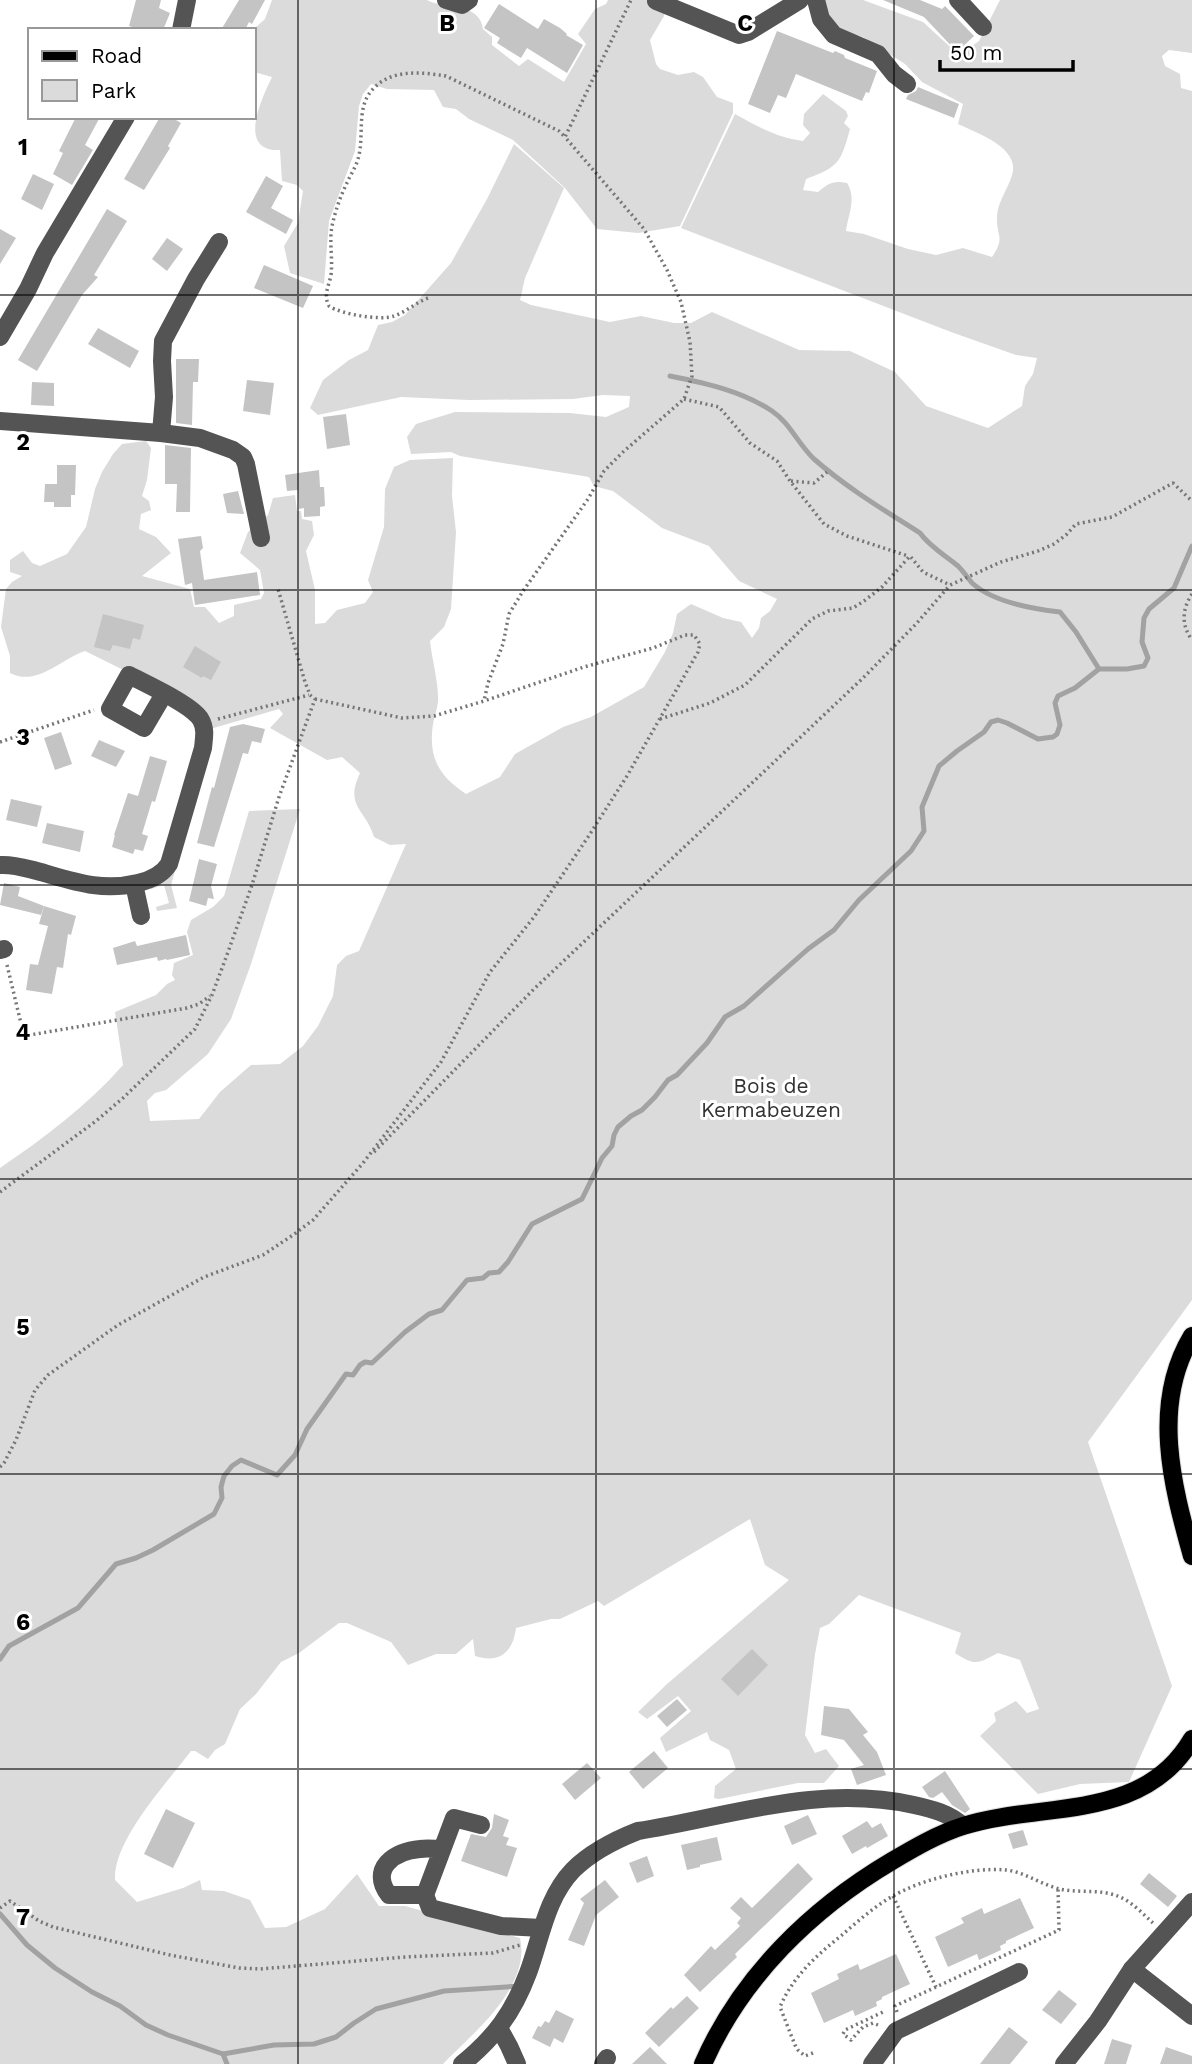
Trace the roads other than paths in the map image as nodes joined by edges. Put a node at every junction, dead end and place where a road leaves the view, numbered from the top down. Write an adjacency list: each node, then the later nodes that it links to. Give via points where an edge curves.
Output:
1 (187, 0): 9 (street)
2 (446, 0): 3 (street, via 462,5)
3 (470, 0)
4 (800, 0): 7 (street, via 739,35)
5 (816, 0): 10 (street, via 821,19 834,35 878,54)
6 (958, 0): 8 (street)
7 (656, 1)
8 (983, 27)
9 (181, 28)
10 (907, 84)
11 (125, 119): 13 (street)
12 (219, 242): 15 (street, via 163,341)
13 (0, 337)
14 (0, 421): 15 (street)
15 (161, 433): 16 (street, via 200,438 243,457)
16 (261, 538)
17 (164, 694): 17 (street, via 130,675 110,709 144,728); 19 (street, via 195,712 203,723 205,738 169,864 160,875)
18 (0, 865): 19 (street, via 97,887)
19 (134, 884): 20 (street)
20 (141, 916)
21 (1192, 1336): 22 (main road, via 1174,1378 1168,1421 1175,1483)
22 (1192, 1556)
23 (1192, 1739): 25 (main road, via 1168,1770 1128,1794)
24 (481, 1825): 26 (street, via 454,1818)
25 (963, 1826): 29 (street, via 929,1809 846,1797 785,1803 638,1831 589,1856 574,1869); 36 (main road, via 881,1868 800,1929 747,1989)
26 (442, 1849): 27 (street); 27 (street, via 418,1849 393,1857 382,1870 381,1886 389,1895)
27 (425, 1895): 29 (street, via 430,1908)
28 (1192, 1902): 30 (street)
29 (535, 1932): 33 (street, via 520,1991)
30 (1132, 1969): 32 (street); 38 (street)
31 (1019, 1972): 37 (street, via 896,2031)
32 (1192, 2016)
33 (499, 2028): 34 (street); 35 (street)
34 (462, 2064)
35 (516, 2064)
36 (703, 2064)
37 (872, 2064)
38 (1064, 2064)

